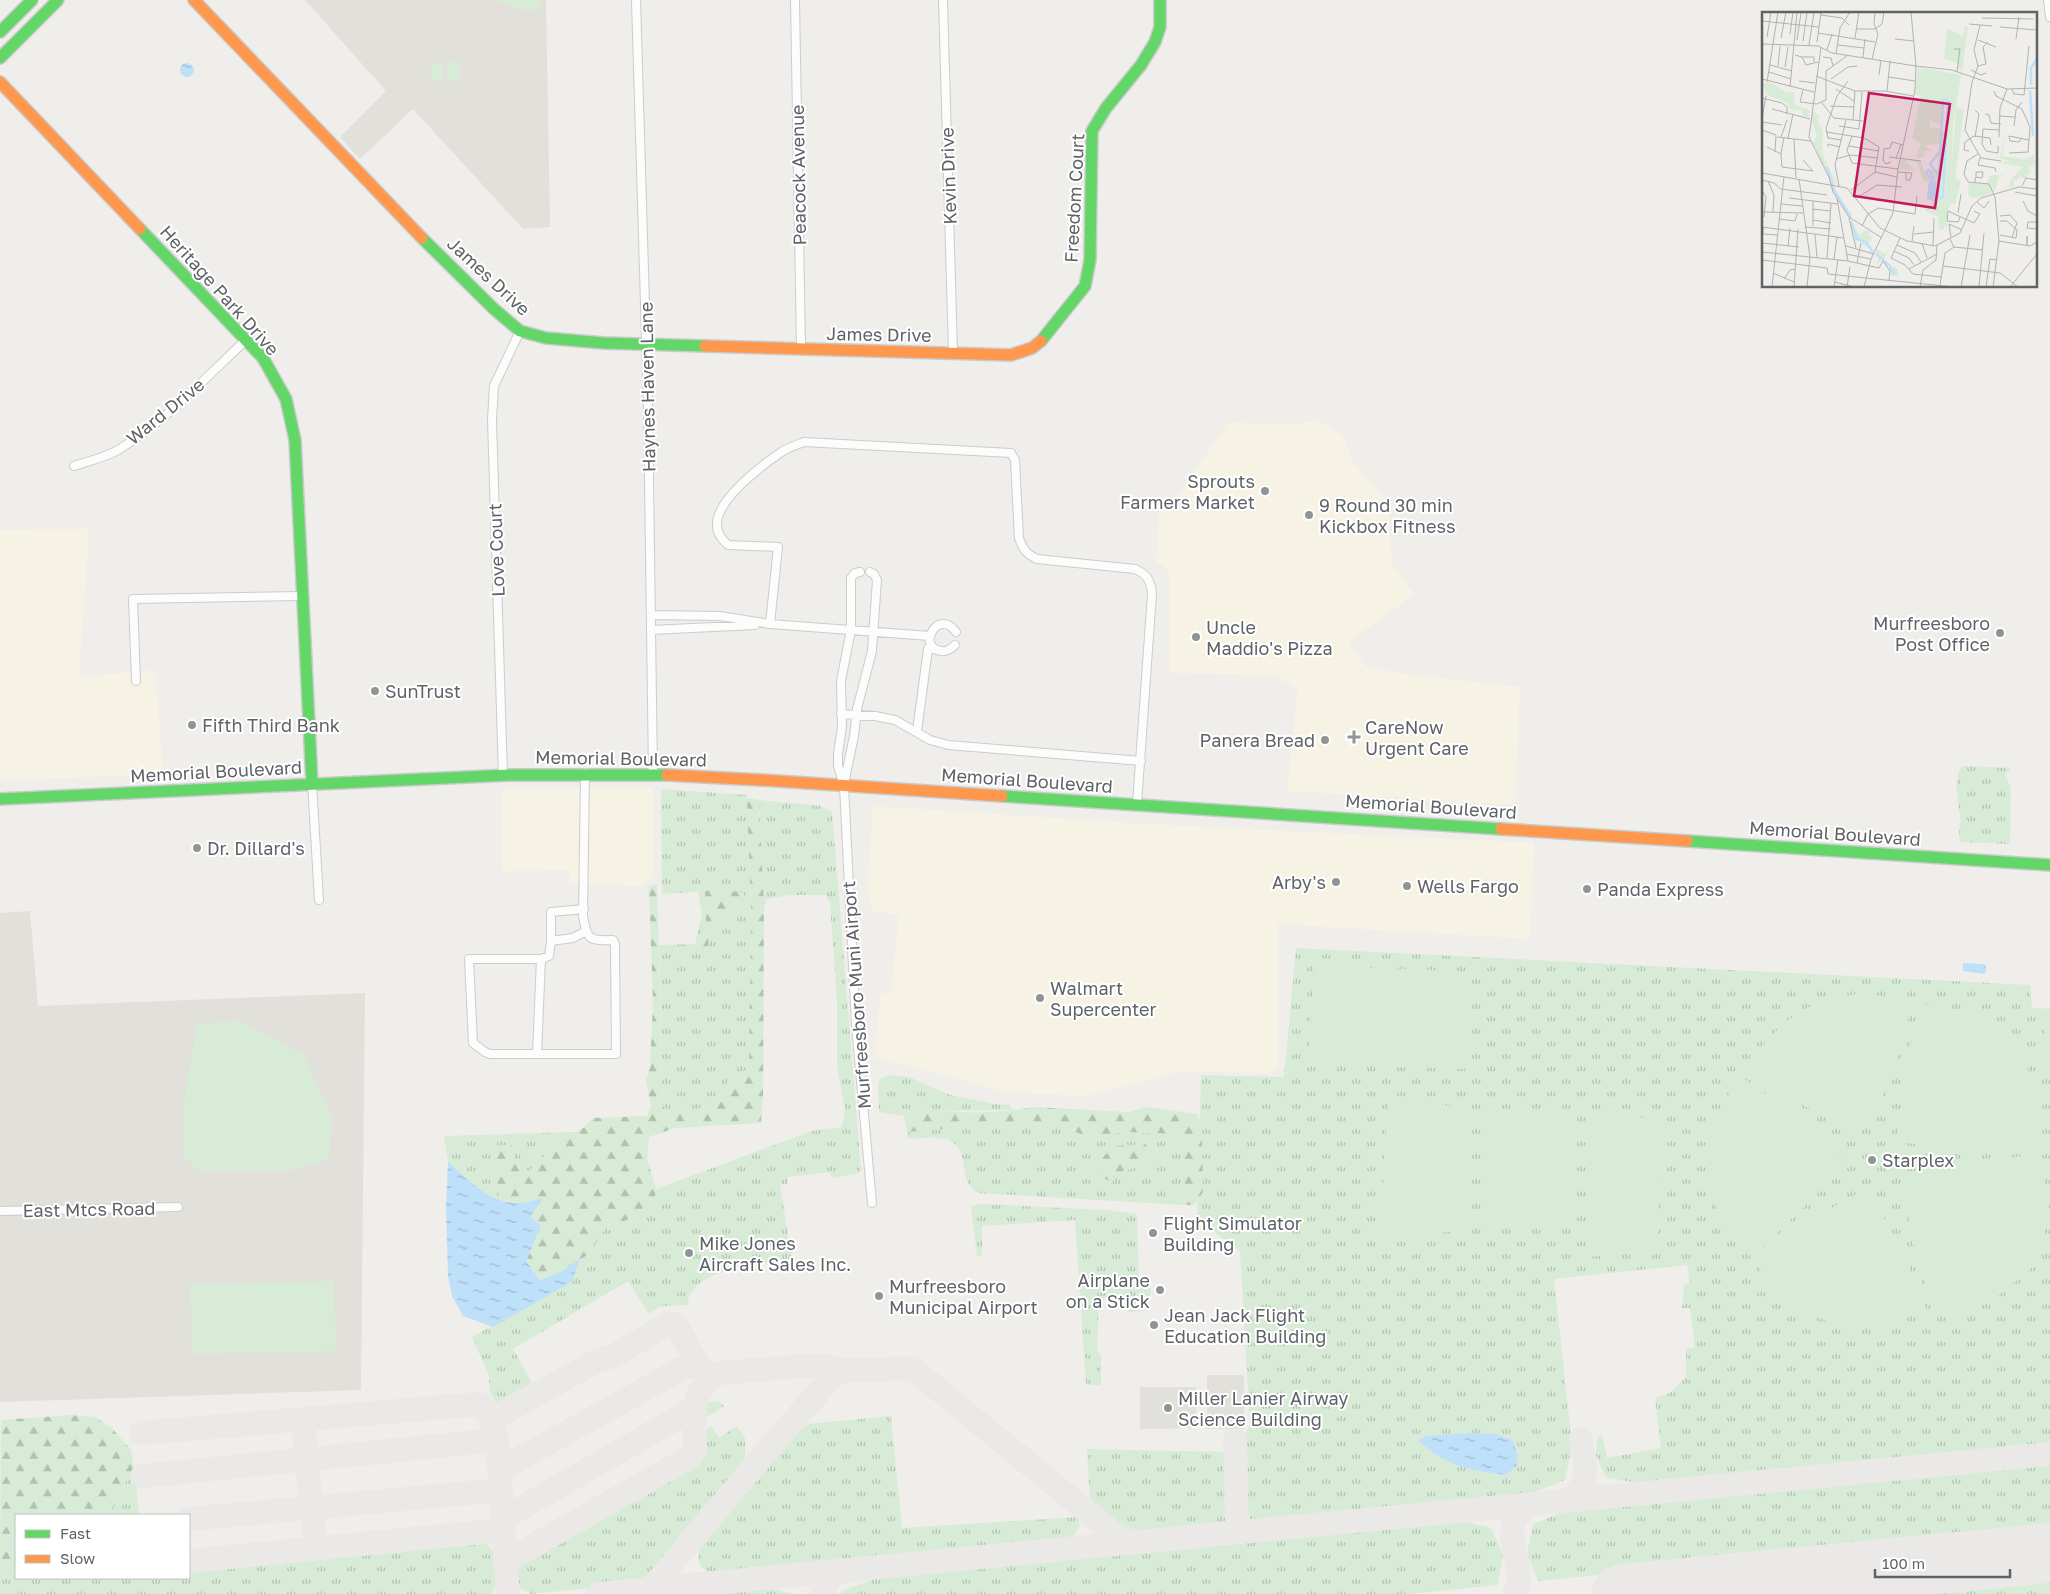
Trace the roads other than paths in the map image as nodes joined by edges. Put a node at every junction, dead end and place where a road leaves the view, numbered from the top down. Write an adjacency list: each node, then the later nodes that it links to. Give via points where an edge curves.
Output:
1 (32, 0): 10 (main road)
2 (58, 0): 11 (main road)
3 (194, 0): 13 (main road, James Drive, via 429,245)
4 (636, 0): 15 (street, Haynes Haven Lane)
5 (795, 0): 16 (street, Peacock Avenue)
6 (943, 0): 17 (street, Kevin Drive)
7 (1160, 0): 17 (main road, Freedom Court, via 1156,41 1100,115 1092,131 1090,260 1085,286 1046,337 1032,348 1011,355)
8 (2048, 0): 9 (street)
9 (2050, 17)
10 (0, 32)
11 (0, 58)
12 (0, 82): 14 (main road, Heritage Park Drive)
13 (520, 331): 15 (main road, James Drive, via 560,340); 38 (street, Love Court, via 494,386 492,420)
14 (246, 340): 18 (street, Ward Drive, via 155,423 118,450); 21 (main road, Heritage Park Drive, via 263,358 286,399 295,436)
15 (647, 344): 16 (main road, James Drive); 22 (street, Haynes Haven Lane)
16 (801, 349): 17 (main road, James Drive)
17 (953, 353)
18 (74, 466)
19 (860, 572): 25 (street, via 851,578)
20 (870, 572): 26 (street, via 877,580)
21 (302, 596): 31 (street, via 133,599); 39 (main road, Heritage Park Drive)
22 (651, 615): 23 (street, via 720,616); 24 (street, Haynes Haven Lane)
23 (770, 624): 24 (street); 25 (street); 35 (street, via 778,547 728,544 719,536 716,524 727,498 780,452 804,442 1011,453 1015,460 1019,538 1028,555 1037,559 1135,569 1149,580 1152,594)
24 (651, 630): 37 (street, Haynes Haven Lane)
25 (851, 630): 26 (street); 32 (street, via 841,681)
26 (874, 632): 28 (street); 33 (street)
27 (956, 632): 28 (street, via 950,625 941,624 933,628)
28 (930, 636): 29 (street)
29 (931, 645): 30 (street, via 943,652); 34 (street)
30 (955, 645)
31 (136, 681)
32 (842, 714): 33 (street); 40 (street, via 838,766)
33 (856, 716): 34 (street, via 896,720); 40 (street)
34 (918, 731): 35 (street, via 930,740 968,748)
35 (1140, 761): 42 (street)
36 (585, 773): 37 (main road, Memorial Boulevard); 38 (main road, Memorial Boulevard); 45 (street)
37 (653, 774): 40 (main road, Memorial Boulevard)
38 (503, 775): 39 (main road, Memorial Boulevard)
39 (312, 784): 41 (main road, Memorial Boulevard); 44 (street)
40 (844, 786): 42 (main road, Memorial Boulevard); 50 (street, Murfreesboro Muni Airport, via 856,1026)
41 (0, 799)
42 (1138, 804): 43 (main road, Memorial Boulevard)
43 (2050, 865)
44 (319, 900)
45 (584, 909): 46 (street); 47 (street, via 551,912)
46 (586, 931): 47 (street, via 574,938); 49 (street, via 589,938 613,940 615,944 616,1054)
47 (550, 941): 48 (street, via 549,956)
48 (541, 959): 49 (street); 49 (street, via 470,959 473,1043 490,1054)
49 (537, 1054)
50 (872, 1203)
51 (178, 1207): 52 (street, East Mtcs Road)
52 (0, 1211)

